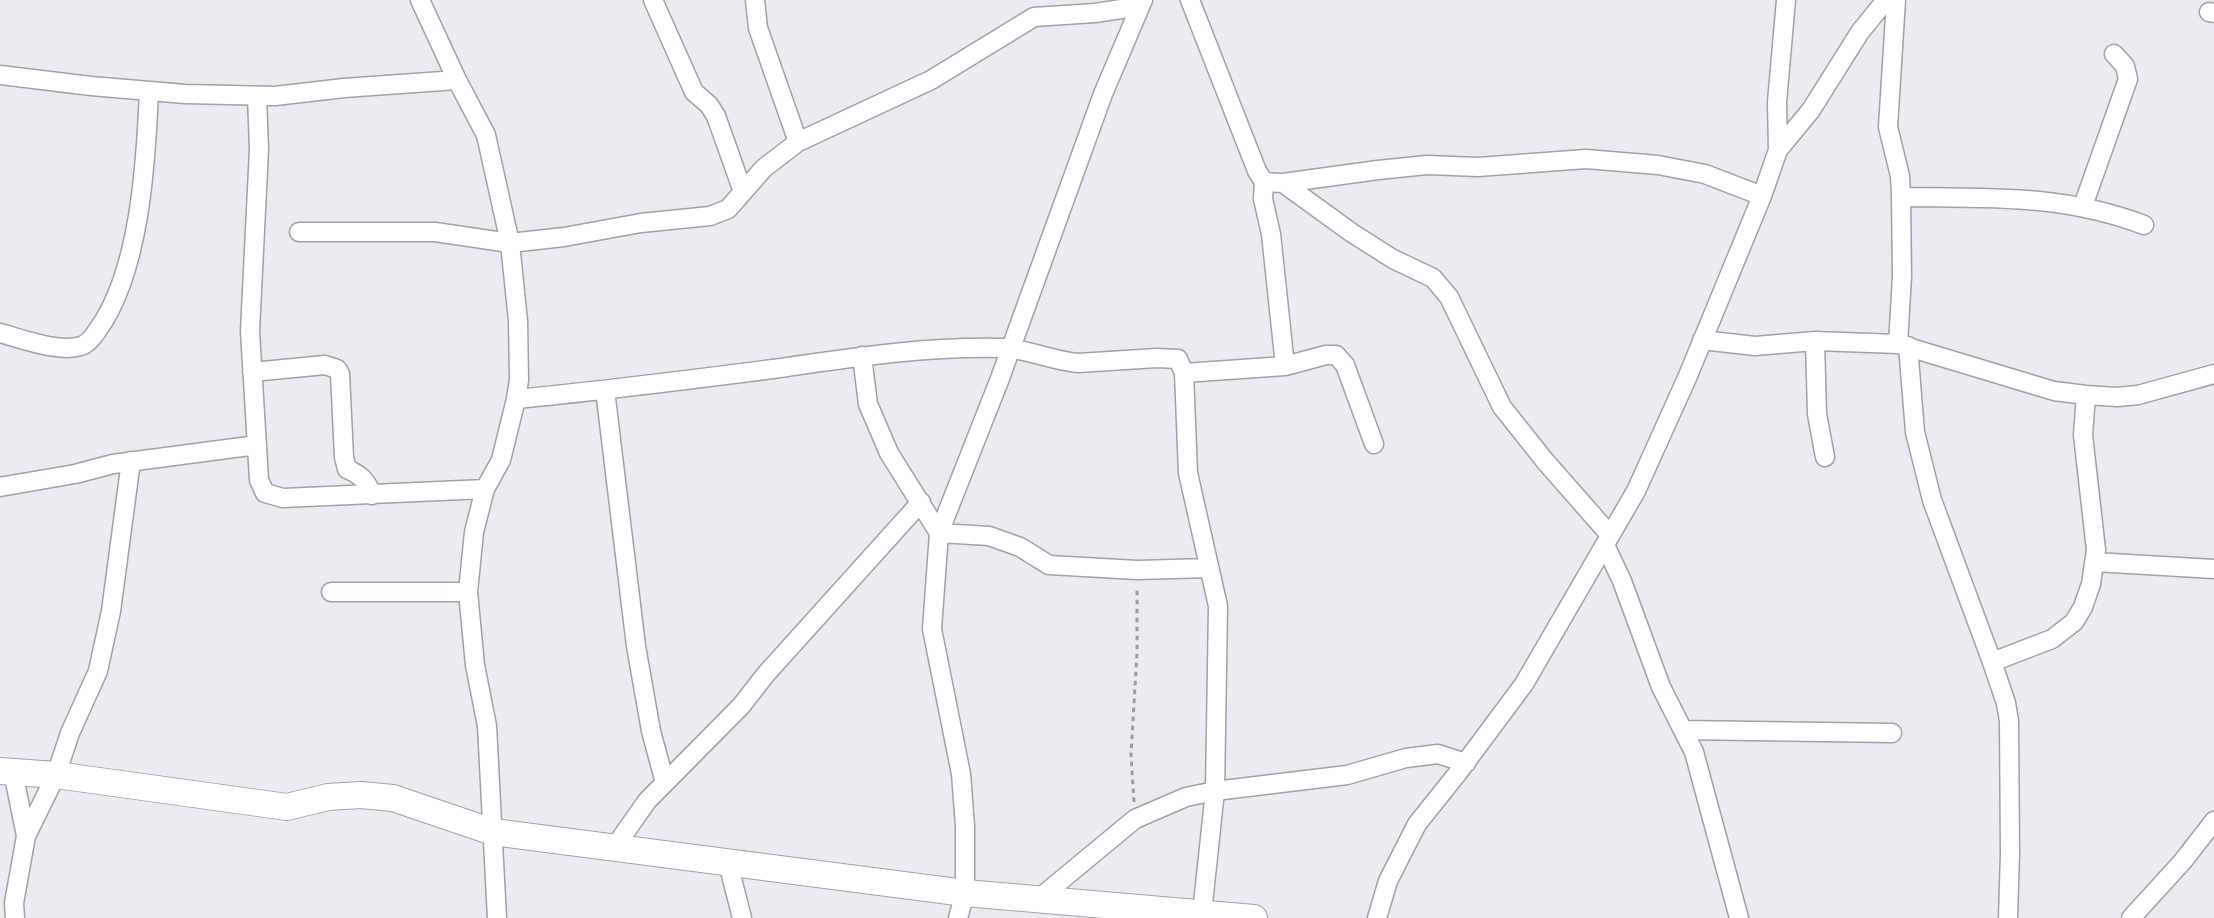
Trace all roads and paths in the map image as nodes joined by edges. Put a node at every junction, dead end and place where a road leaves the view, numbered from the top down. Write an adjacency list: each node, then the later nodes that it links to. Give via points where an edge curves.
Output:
1 (420, 0): 12 (street)
2 (653, 0): 19 (street, via 694,92 716,116)
3 (755, 0): 15 (street, via 758,28)
4 (1190, 0): 17 (street)
5 (1786, 0): 16 (street, via 1777,102)
6 (1886, 0): 16 (street, via 1860,32 1811,111)
7 (1896, 0): 21 (street, via 1888,127)
8 (1142, 3): 9 (street, via 1095,13); 30 (street, via 1103,94)
9 (1032, 9): 15 (street, via 931,80)
10 (2114, 54): 22 (street, via 2125,66 2128,79)
11 (0, 75): 13 (street)
12 (457, 80): 14 (street); 25 (street, via 486,135)
13 (149, 92): 14 (street); 26 (street, via 137,219 125,272 106,319 82,346 62,348)
14 (257, 96): 33 (street)
15 (798, 142): 19 (street, via 764,168)
16 (1778, 150): 20 (street)
17 (1264, 182): 18 (street); 32 (street)
18 (1283, 183): 20 (street, via 1427,165 1478,167 1586,159 1658,165 1705,174); 48 (street, via 1352,233 1434,278 1449,297 1502,406)
19 (743, 192): 25 (street, via 728,209 710,216)
20 (1761, 196): 27 (street)
21 (1901, 197): 22 (street, via 2043,200); 29 (street)
22 (2083, 206): 23 (street)
23 (2144, 225)
24 (299, 232): 25 (street, via 435,232)
25 (510, 243): 38 (street, via 518,321)
26 (0, 333)
27 (1702, 340): 28 (street, via 1755,346); 48 (street, via 1636,491)
28 (1815, 341): 29 (street); 41 (street, via 1817,414)
29 (1903, 345): 37 (street, via 2054,391); 55 (street, via 1915,432 1932,500)
30 (1010, 349): 31 (street, via 893,351); 34 (street, via 1078,363 1178,359); 47 (street)
31 (862, 356): 36 (street); 46 (street, via 868,404 889,453)
32 (1285, 366): 34 (street); 39 (street, via 1336,355 1345,365)
33 (252, 372): 40 (street); 45 (street, via 325,365 337,369 344,457 348,469 368,483)
34 (1184, 373): 50 (street, via 1188,473)
35 (2214, 374): 37 (street, via 2138,395)
36 (605, 390): 38 (street); 61 (street, via 636,646)
37 (2086, 395): 49 (street, via 2083,435)
38 (516, 399): 44 (street, via 501,460)
39 (1374, 444)
40 (256, 446): 42 (street); 45 (street, via 265,493 284,498)
41 (1825, 457)
42 (131, 461): 43 (street); 60 (street, via 111,611 98,671)
43 (0, 487)
44 (485, 489): 45 (street); 54 (street, via 474,532)
45 (372, 495)
46 (921, 502): 47 (street); 61 (street, via 741,706)
47 (939, 533): 52 (street, via 989,536 1020,547 1048,565); 69 (street, via 932,629 961,774)
48 (1607, 540): 56 (street, via 1661,687); 58 (street, via 1524,684)
49 (2095, 562): 51 (street); 55 (street, via 2083,607 2074,622 2052,639)
50 (1209, 568): 52 (street); 62 (street, via 1218,606)
51 (2214, 569)
52 (1137, 570): 63 (path, via 1131,754)
53 (331, 592): 54 (street)
54 (468, 592): 65 (street, via 487,726)
55 (1992, 662): 79 (street, via 2009,721)
56 (1683, 730): 57 (street); 78 (street, via 1694,752)
57 (1892, 733)
58 (1466, 763): 62 (street, via 1438,754 1406,758 1347,775); 77 (street, via 1418,824 1388,881)
59 (6, 771): 60 (street); 66 (street)
60 (56, 775): 65 (street, via 287,807 328,797 393,798); 66 (street)
61 (664, 783): 67 (street)
62 (1215, 791): 63 (street, via 1186,797); 72 (street)
63 (1135, 819): 70 (street)
64 (2214, 821): 80 (street)
65 (493, 832): 67 (street); 73 (street)
66 (26, 836): 71 (street)
67 (614, 848): 68 (street)
68 (728, 863): 69 (street); 74 (street)
69 (965, 893): 70 (street); 75 (street)
70 (1036, 901): 72 (street)
71 (10, 908)
72 (1204, 915): 76 (street)
73 (497, 918)
74 (742, 918)
75 (958, 918)
76 (1254, 918)
77 (1377, 918)
78 (1739, 918)
79 (2008, 918)
80 (2131, 918)

